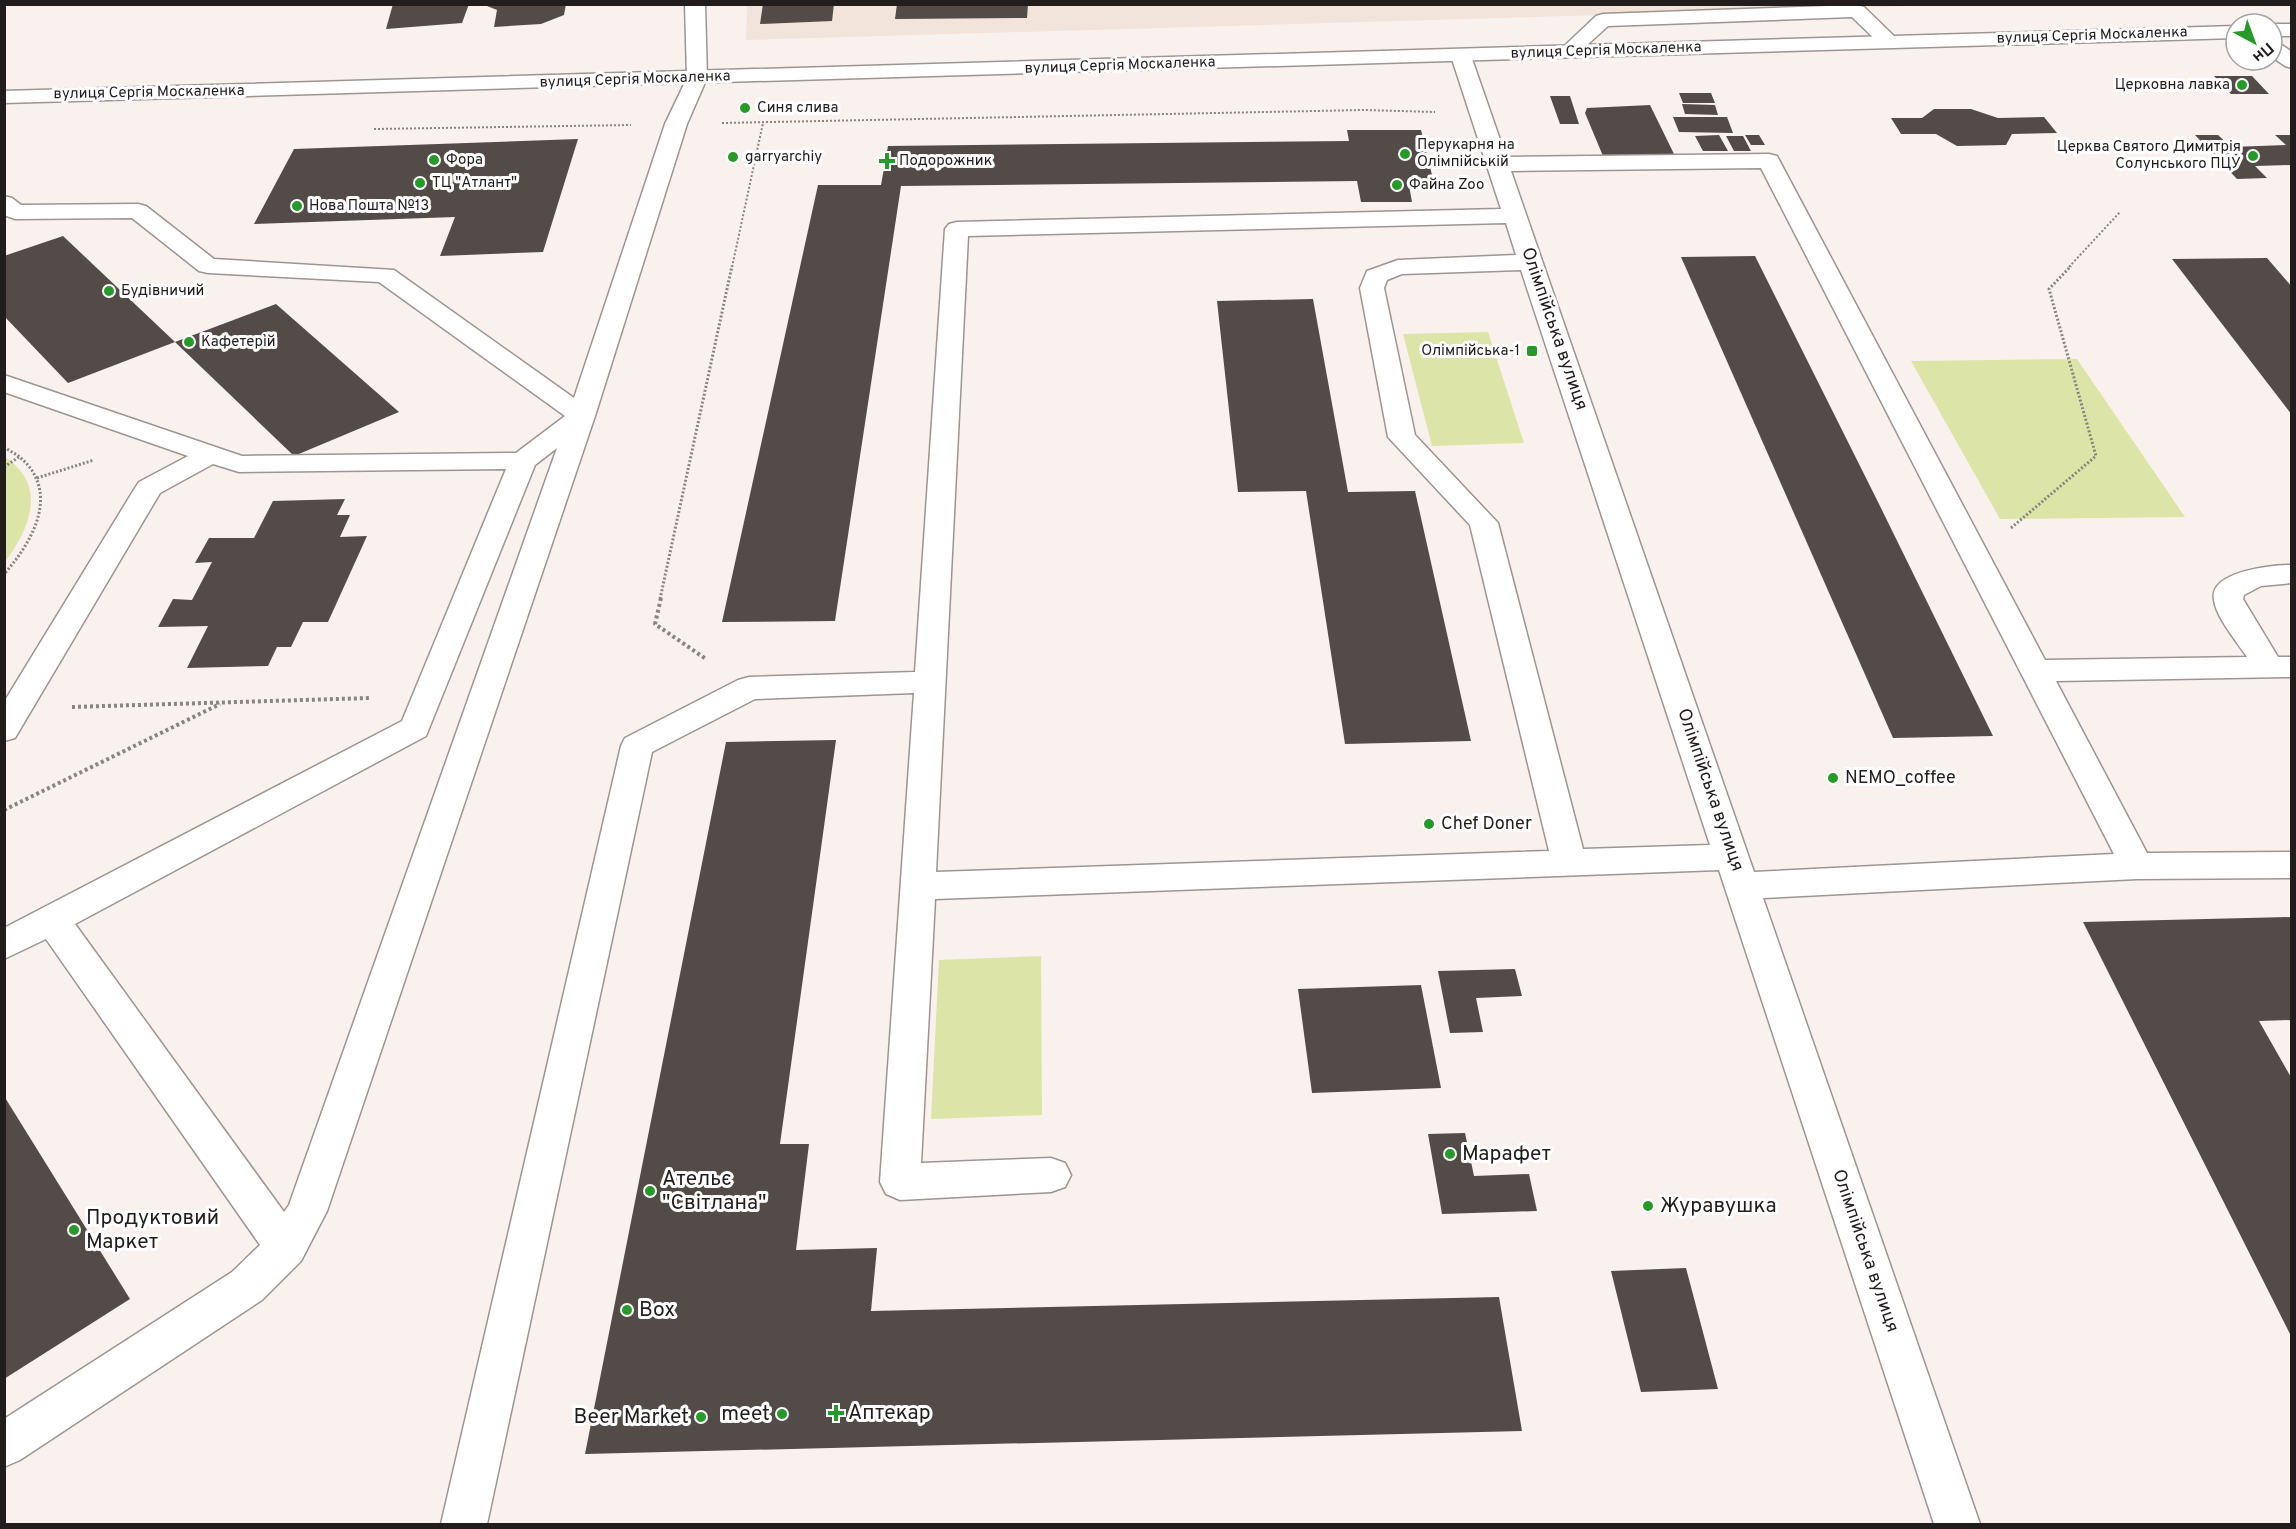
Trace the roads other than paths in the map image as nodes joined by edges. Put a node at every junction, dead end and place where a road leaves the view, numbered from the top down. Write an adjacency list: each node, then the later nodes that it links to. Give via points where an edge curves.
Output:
1 (695, 4): 6 (main road)
2 (2224, 32): 3 (main road, вулиця Сергія Москаленка)
3 (1889, 42): 4 (main road, вулиця Сергія Москаленка); 4 (main road, via 1857,11 1603,20)
4 (1568, 52): 5 (main road, вулиця Сергія Москаленка)
5 (1461, 56): 6 (main road, вулиця Сергія Москаленка); 8 (main road, Олімпійська вулиця)
6 (697, 78): 7 (main road, вулиця Сергія Москаленка); 13 (main road, via 676,124)
7 (4, 97)
8 (1499, 164): 10 (main road, Олімпійська вулиця); 18 (main road, via 1769,161)
9 (4, 203): 13 (main road, via 15,212 138,211 208,267 385,275)
10 (1516, 216): 11 (main road, Олімпійська вулиця); 19 (main road, via 957,229)
11 (1531, 262): 21 (main road, via 1398,267 1376,276 1372,288 1402,436 1484,523); 24 (main road, Олімпійська вулиця)
12 (4, 383): 14 (main road)
13 (582, 416): 15 (main road); 29 (main road, via 307,1211)
14 (212, 454): 15 (main road, via 239,464); 20 (main road, via 149,488)
15 (523, 461): 26 (main road, via 414,728)
16 (2292, 574): 17 (main road, via 2241,582 2230,590 2228,599 2233,611)
17 (2280, 668): 18 (main road)
18 (2035, 671): 23 (main road)
19 (930, 682): 25 (main road); 31 (main road, via 749,688 637,746)
20 (11, 719)
21 (1569, 863): 24 (main road); 25 (main road)
22 (2292, 865): 23 (main road)
23 (2137, 866): 24 (main road)
24 (1737, 872): 32 (main road, Олімпійська вулиця)
25 (918, 886): 28 (main road, via 900,1182)
26 (52, 920): 27 (main road); 29 (main road)
27 (4, 945)
28 (1051, 1175)
29 (286, 1248): 30 (main road, via 247,1286)
30 (4, 1445)
31 (464, 1524)
32 (1957, 1524)

